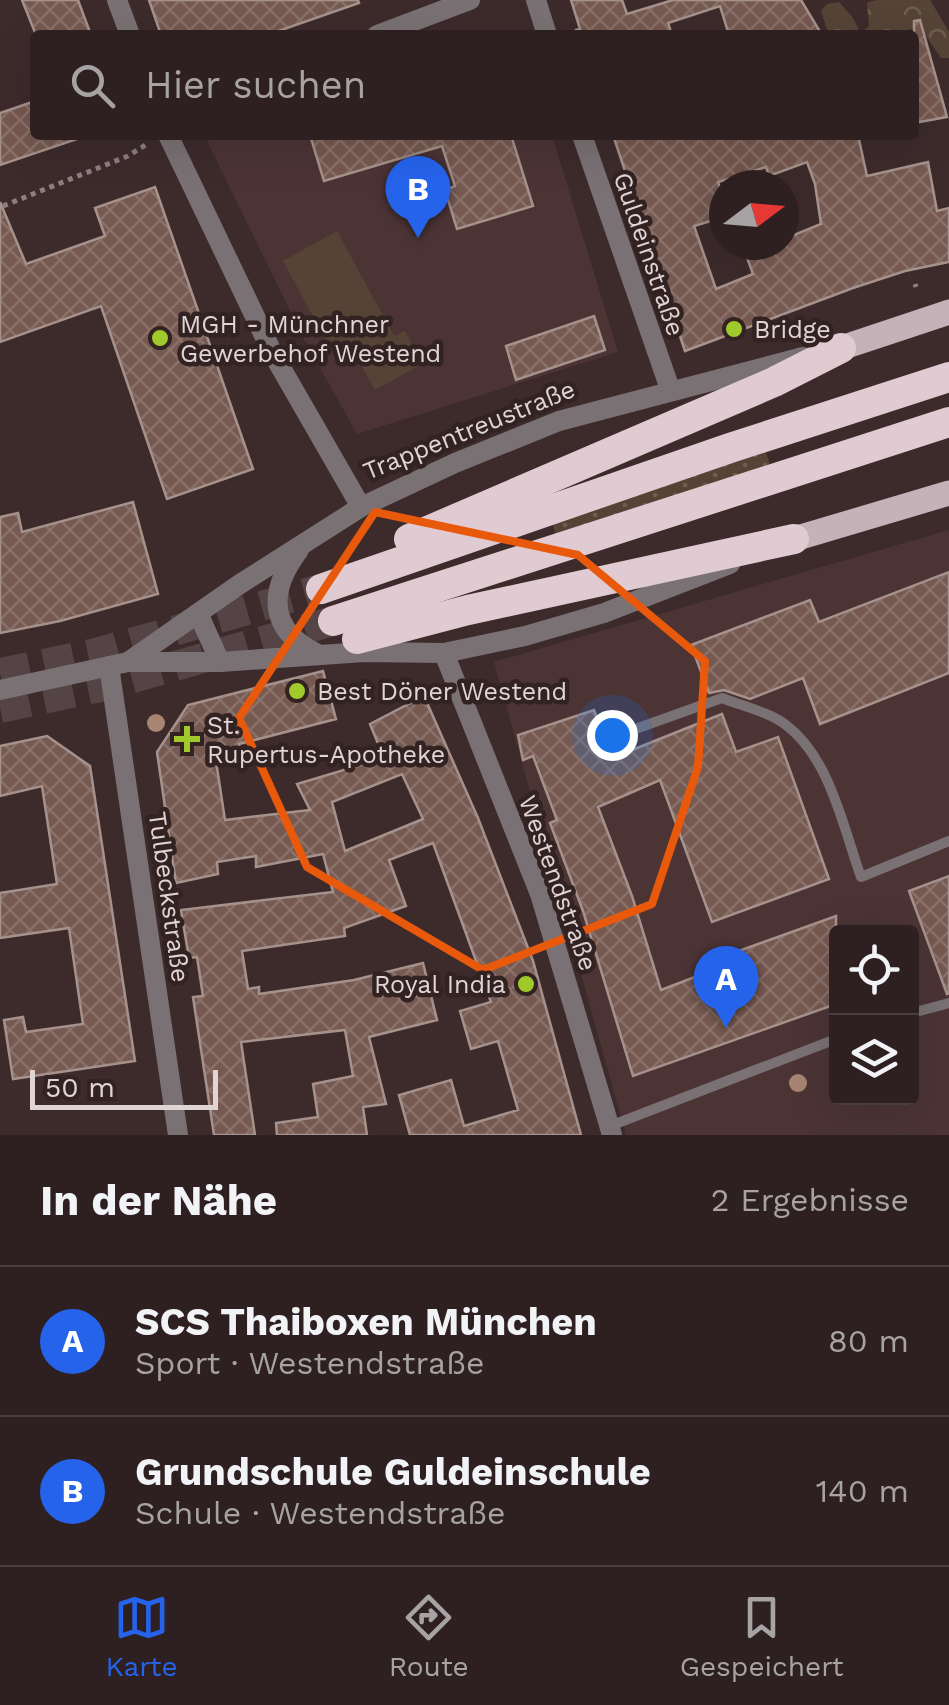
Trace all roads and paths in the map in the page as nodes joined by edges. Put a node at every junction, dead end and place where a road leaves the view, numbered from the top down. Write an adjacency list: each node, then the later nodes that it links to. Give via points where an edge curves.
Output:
1 (117, 0): 4 (street)
2 (470, 0): 5 (street)
3 (536, 0): 6 (street)
4 (128, 30)
5 (389, 30)
6 (546, 30)
7 (156, 140): 10 (path)
8 (167, 140): 17 (street, via 273,354)
9 (584, 140): 14 (street, Guldeinstraße)
10 (3, 206)
11 (949, 312): 12 (main road)
12 (840, 348): 13 (highway, via 371,554 321,589); 14 (street, Trappentreustraße)
13 (949, 377)
14 (670, 390): 17 (street, Trappentreustraße, via 559,421)
15 (949, 422): 18 (highway, via 345,630)
16 (949, 493): 18 (main road)
17 (361, 507): 19 (street, Trappentreustraße)
18 (794, 539): 21 (street, Trappentreustraße, via 604,613)
19 (303, 544): 20 (street, Trappentreustraße); 22 (street, Trappentreustraße, via 281,580 280,614 286,633)
20 (198, 613): 23 (street); 24 (street, Trappentreustraße)
21 (444, 653): 22 (street, Trappentreustraße); 31 (street, Westendstraße, via 540,894)
22 (319, 654): 23 (street, Trappentreustraße)
23 (220, 662): 24 (street, Trappentreustraße)
24 (119, 664): 25 (street, Trappentreustraße); 32 (street, Tulbeckstraße)
25 (0, 690)
26 (613, 737): 27 (lane, via 722,698 784,722 800,738 819,765 860,877)
27 (949, 841)
28 (949, 1003): 29 (lane)
29 (919, 1011)
30 (829, 1042): 31 (lane)
31 (611, 1130)
32 (178, 1135)

